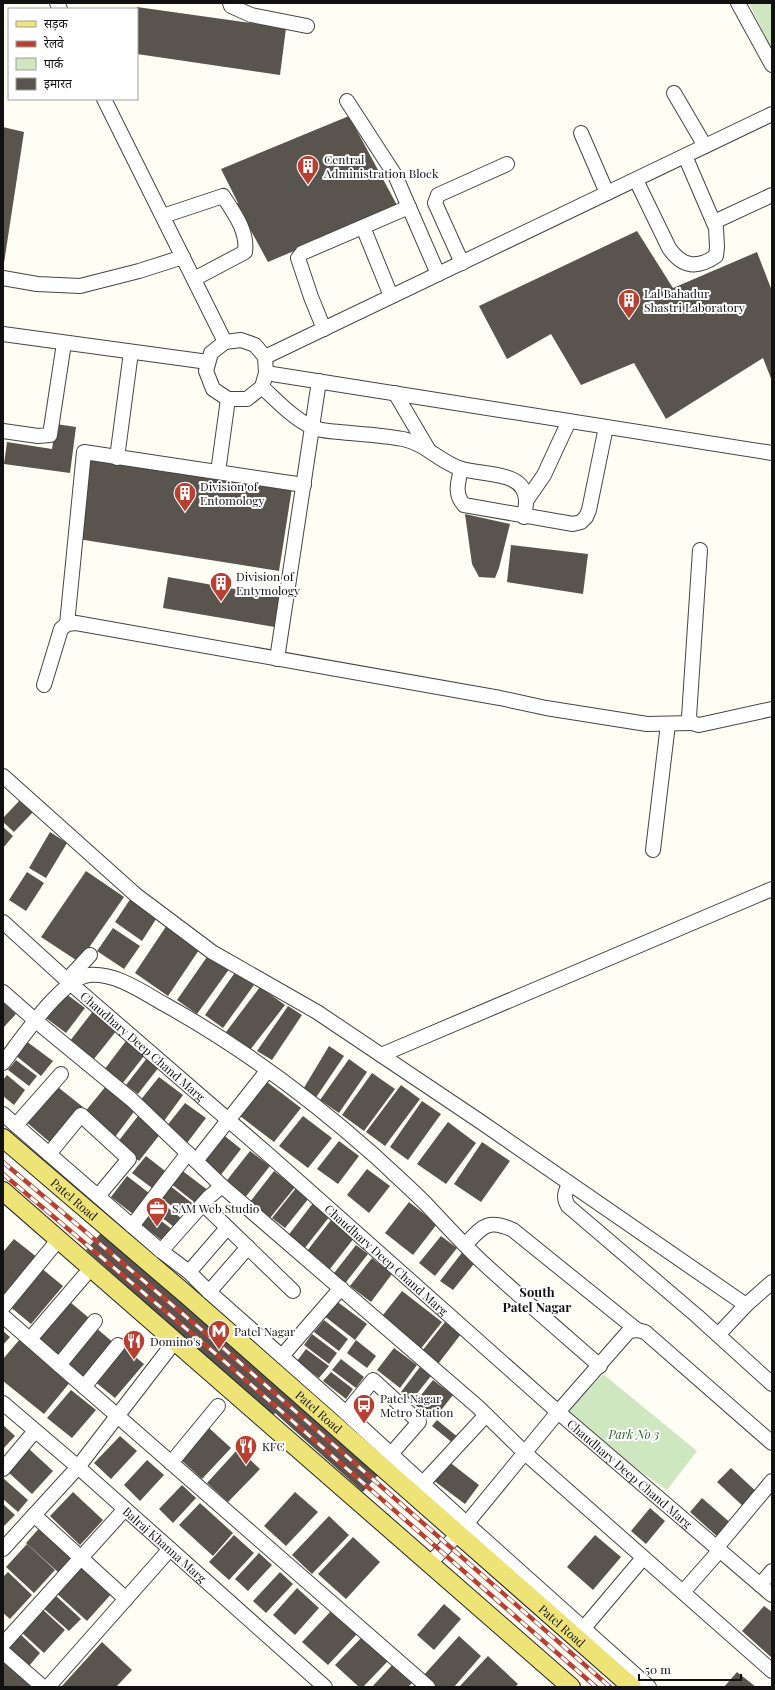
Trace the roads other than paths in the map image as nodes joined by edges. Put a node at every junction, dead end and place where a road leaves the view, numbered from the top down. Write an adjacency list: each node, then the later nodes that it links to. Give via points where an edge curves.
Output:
1 (230, 3): 3 (street, via 231,6 251,15)
2 (738, 3): 4 (street)
3 (307, 26)
4 (772, 65)
5 (674, 93): 10 (street)
6 (105, 100): 17 (street)
7 (347, 100): 16 (street, via 395,175)
8 (772, 114): 10 (street)
9 (581, 133): 14 (street)
10 (705, 146): 11 (street)
11 (685, 156): 13 (street); 18 (street)
12 (507, 164): 21 (street, via 438,195 435,203)
13 (636, 180): 14 (street); 18 (street, via 669,248 674,256 683,262 694,265 706,263 716,256)
14 (607, 193): 21 (street)
15 (772, 195): 18 (street)
16 (409, 207): 19 (street); 22 (street)
17 (163, 216): 20 (street); 24 (street, via 223,196 240,222 245,252)
18 (714, 222)
19 (363, 227): 25 (street); 26 (street, via 302,253 298,258)
20 (183, 257): 23 (street, via 139,272 80,286 37,284); 24 (street)
21 (462, 263): 22 (street)
22 (438, 274): 25 (street)
23 (3, 278)
24 (194, 279): 28 (street)
25 (392, 296): 26 (street)
26 (324, 329): 31 (street)
27 (3, 334): 29 (street)
28 (225, 342): 31 (street, via 241,340 255,345); 32 (street, via 211,353)
29 (64, 343): 30 (street); 41 (street, via 50,436)
30 (131, 352): 32 (street); 44 (street)
31 (265, 357): 33 (street)
32 (208, 362): 37 (street, via 206,371 213,389)
33 (266, 373): 34 (street); 35 (street)
34 (319, 381): 36 (street); 39 (street)
35 (262, 388): 37 (street, via 247,399); 39 (street)
36 (395, 393): 38 (street); 42 (street)
37 (228, 399): 46 (street)
38 (569, 421): 40 (street); 48 (street, via 544,475)
39 (312, 427): 42 (street, via 404,439 418,443); 47 (street)
40 (606, 427): 43 (street); 49 (street, via 586,517 581,522 573,524)
41 (3, 431)
42 (430, 452): 45 (street)
43 (772, 453)
44 (117, 458): 46 (street); 51 (street, via 84,452)
45 (460, 469): 48 (street, via 510,478 519,483 524,490); 49 (street, via 457,491 458,498 464,505)
46 (218, 472): 47 (street)
47 (304, 485): 52 (street)
48 (526, 501): 49 (street)
49 (524, 517)
50 (700, 550): 55 (street, via 689,717)
51 (67, 624): 52 (street, via 76,623); 53 (street, via 60,629)
52 (277, 659): 56 (street, via 546,708 647,724)
53 (44, 685)
54 (772, 709): 55 (street, via 699,725)
55 (692, 723): 56 (street)
56 (668, 724): 58 (street)
57 (3, 776): 65 (street, via 136,895 212,952 317,1012)
58 (653, 850)
59 (772, 889): 65 (street)
60 (5, 929): 62 (street, Chaudhary Deep Chand Marg)
61 (90, 956): 62 (street)
62 (69, 982): 64 (street); 67 (street, via 86,976 104,975 125,983 178,1012); 70 (street, Chaudhary Deep Chand Marg)
63 (3, 992): 64 (street)
64 (36, 1021): 66 (street); 74 (street, via 132,1100)
65 (381, 1055): 75 (street)
66 (3, 1063)
67 (267, 1071): 70 (street); 83 (street, via 374,1156 425,1203)
68 (61, 1074): 71 (street)
69 (3, 1114): 71 (street)
70 (228, 1119): 74 (street); 108 (street, Chaudhary Deep Chand Marg)
71 (16, 1125): 73 (street)
72 (3, 1138): 123 (main road, Patel Road)
73 (49, 1154): 78 (street); 78 (street, via 81,1115 129,1159)
74 (192, 1157): 76 (street); 80 (street)
75 (569, 1184): 92 (street); 97 (street, via 564,1194 564,1201 568,1206)
76 (222, 1186): 79 (street); 89 (street)
77 (3, 1191): 82 (main road)
78 (98, 1196): 80 (street)
79 (203, 1204): 81 (street); 85 (street)
80 (132, 1226): 85 (street)
81 (227, 1228): 84 (street); 87 (street)
82 (59, 1239): 86 (main road); 93 (street)
83 (465, 1245): 96 (street, via 479,1230 489,1224 501,1224 513,1230); 103 (street)
84 (248, 1247): 90 (street); 91 (street)
85 (161, 1251): 87 (street)
86 (91, 1268): 98 (street); 99 (main road)
87 (189, 1272): 91 (street)
88 (772, 1282): 92 (street)
89 (341, 1288): 101 (street); 110 (street)
90 (293, 1291)
91 (209, 1292): 101 (street)
92 (746, 1305): 97 (street)
93 (3, 1306)
94 (3, 1316): 98 (street)
95 (95, 1321): 102 (street)
96 (637, 1330): 103 (street, via 629,1331); 113 (street, via 645,1332)
97 (718, 1335): 104 (street)
98 (30, 1339): 102 (street)
99 (175, 1341): 111 (street); 129 (main road)
100 (118, 1345): 105 (street)
101 (282, 1356): 109 (street)
102 (59, 1364): 105 (street)
103 (600, 1366): 108 (street)
104 (772, 1384)
105 (84, 1387): 111 (street)
106 (3, 1403): 112 (street, Balraj Khanna Marg)
107 (218, 1406): 116 (street)
108 (558, 1412): 114 (street); 125 (street, Chaudhary Deep Chand Marg)
109 (346, 1413): 115 (street); 115 (street, via 373,1380 419,1422)
110 (486, 1414): 114 (street); 120 (street)
111 (118, 1416): 116 (street); 117 (street)
112 (35, 1431): 117 (street, Balraj Khanna Marg); 118 (street)
113 (772, 1443)
114 (525, 1453): 123 (street); 128 (street)
115 (391, 1454): 120 (street)
116 (171, 1463): 142 (street)
117 (78, 1467): 121 (street, Balraj Khanna Marg); 122 (street)
118 (3, 1469)
119 (772, 1481): 125 (street)
120 (423, 1483): 123 (street)
121 (125, 1509): 124 (street, Balraj Khanna Marg); 127 (street)
122 (34, 1515): 126 (street); 127 (street)
123 (462, 1529): 129 (street); 135 (street); 144 (main road, Patel Road)
124 (170, 1549): 134 (street); 141 (street, Balraj Khanna Marg)
125 (718, 1549): 131 (street, Chaudhary Deep Chand Marg); 132 (street)
126 (3, 1550)
127 (80, 1558): 134 (street); 136 (street)
128 (644, 1558): 132 (street); 135 (street)
129 (430, 1564): 143 (main road)
130 (772, 1571): 131 (street)
131 (760, 1585): 133 (street, Chaudhary Deep Chand Marg)
132 (683, 1592): 138 (street)
133 (772, 1595)
134 (126, 1599): 140 (street)
135 (584, 1629): 145 (street)
136 (3, 1644)
137 (3, 1652): 139 (street)
138 (772, 1671)
139 (43, 1687)
140 (48, 1687)
141 (325, 1687)
142 (428, 1687)
143 (571, 1687)
144 (632, 1687)
145 (649, 1687)

